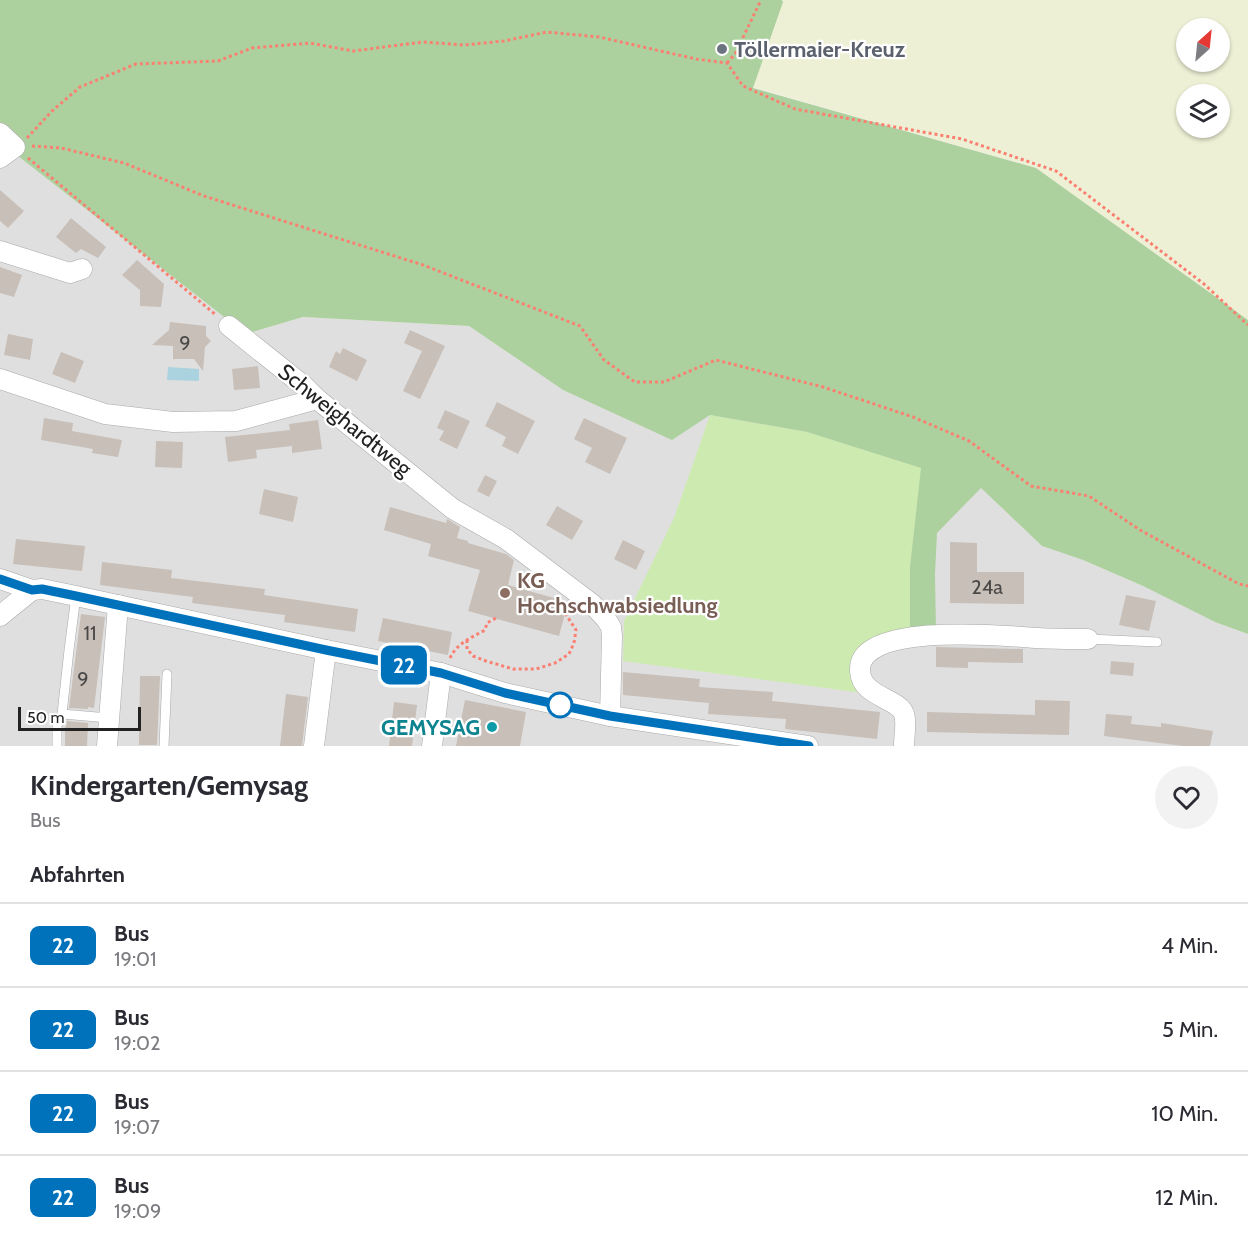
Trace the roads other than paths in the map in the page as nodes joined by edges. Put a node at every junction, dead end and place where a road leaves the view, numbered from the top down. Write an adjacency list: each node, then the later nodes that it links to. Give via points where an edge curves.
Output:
1 (0, 133): 2 (street)
2 (8, 152)
3 (0, 251): 4 (street, via 70,273)
4 (82, 269)
5 (229, 326): 7 (street, Schweighardtweg)
6 (0, 379): 7 (street, via 105,414 173,422 236,421)
7 (317, 399): 19 (street, Schweighardtweg, via 453,508 506,539 606,619 612,636)
8 (0, 579): 9 (street)
9 (32, 590): 10 (street); 12 (street)
10 (76, 596): 11 (street); 18 (lane)
11 (118, 605): 15 (street); 20 (street)
12 (0, 616)
13 (1088, 639): 14 (lane); 27 (street, via 982,634 910,636 875,648 861,662 861,676 872,692 902,708)
14 (1157, 642)
15 (326, 650): 16 (street); 24 (street)
16 (441, 673): 19 (street, via 505,693); 25 (street)
17 (167, 674): 23 (lane)
18 (62, 714): 20 (lane); 21 (lane, via 57,726)
19 (610, 716): 26 (street)
20 (109, 718): 22 (street)
21 (57, 746)
22 (107, 746)
23 (164, 746)
24 (314, 746)
25 (432, 746)
26 (808, 746)
27 (904, 746)

